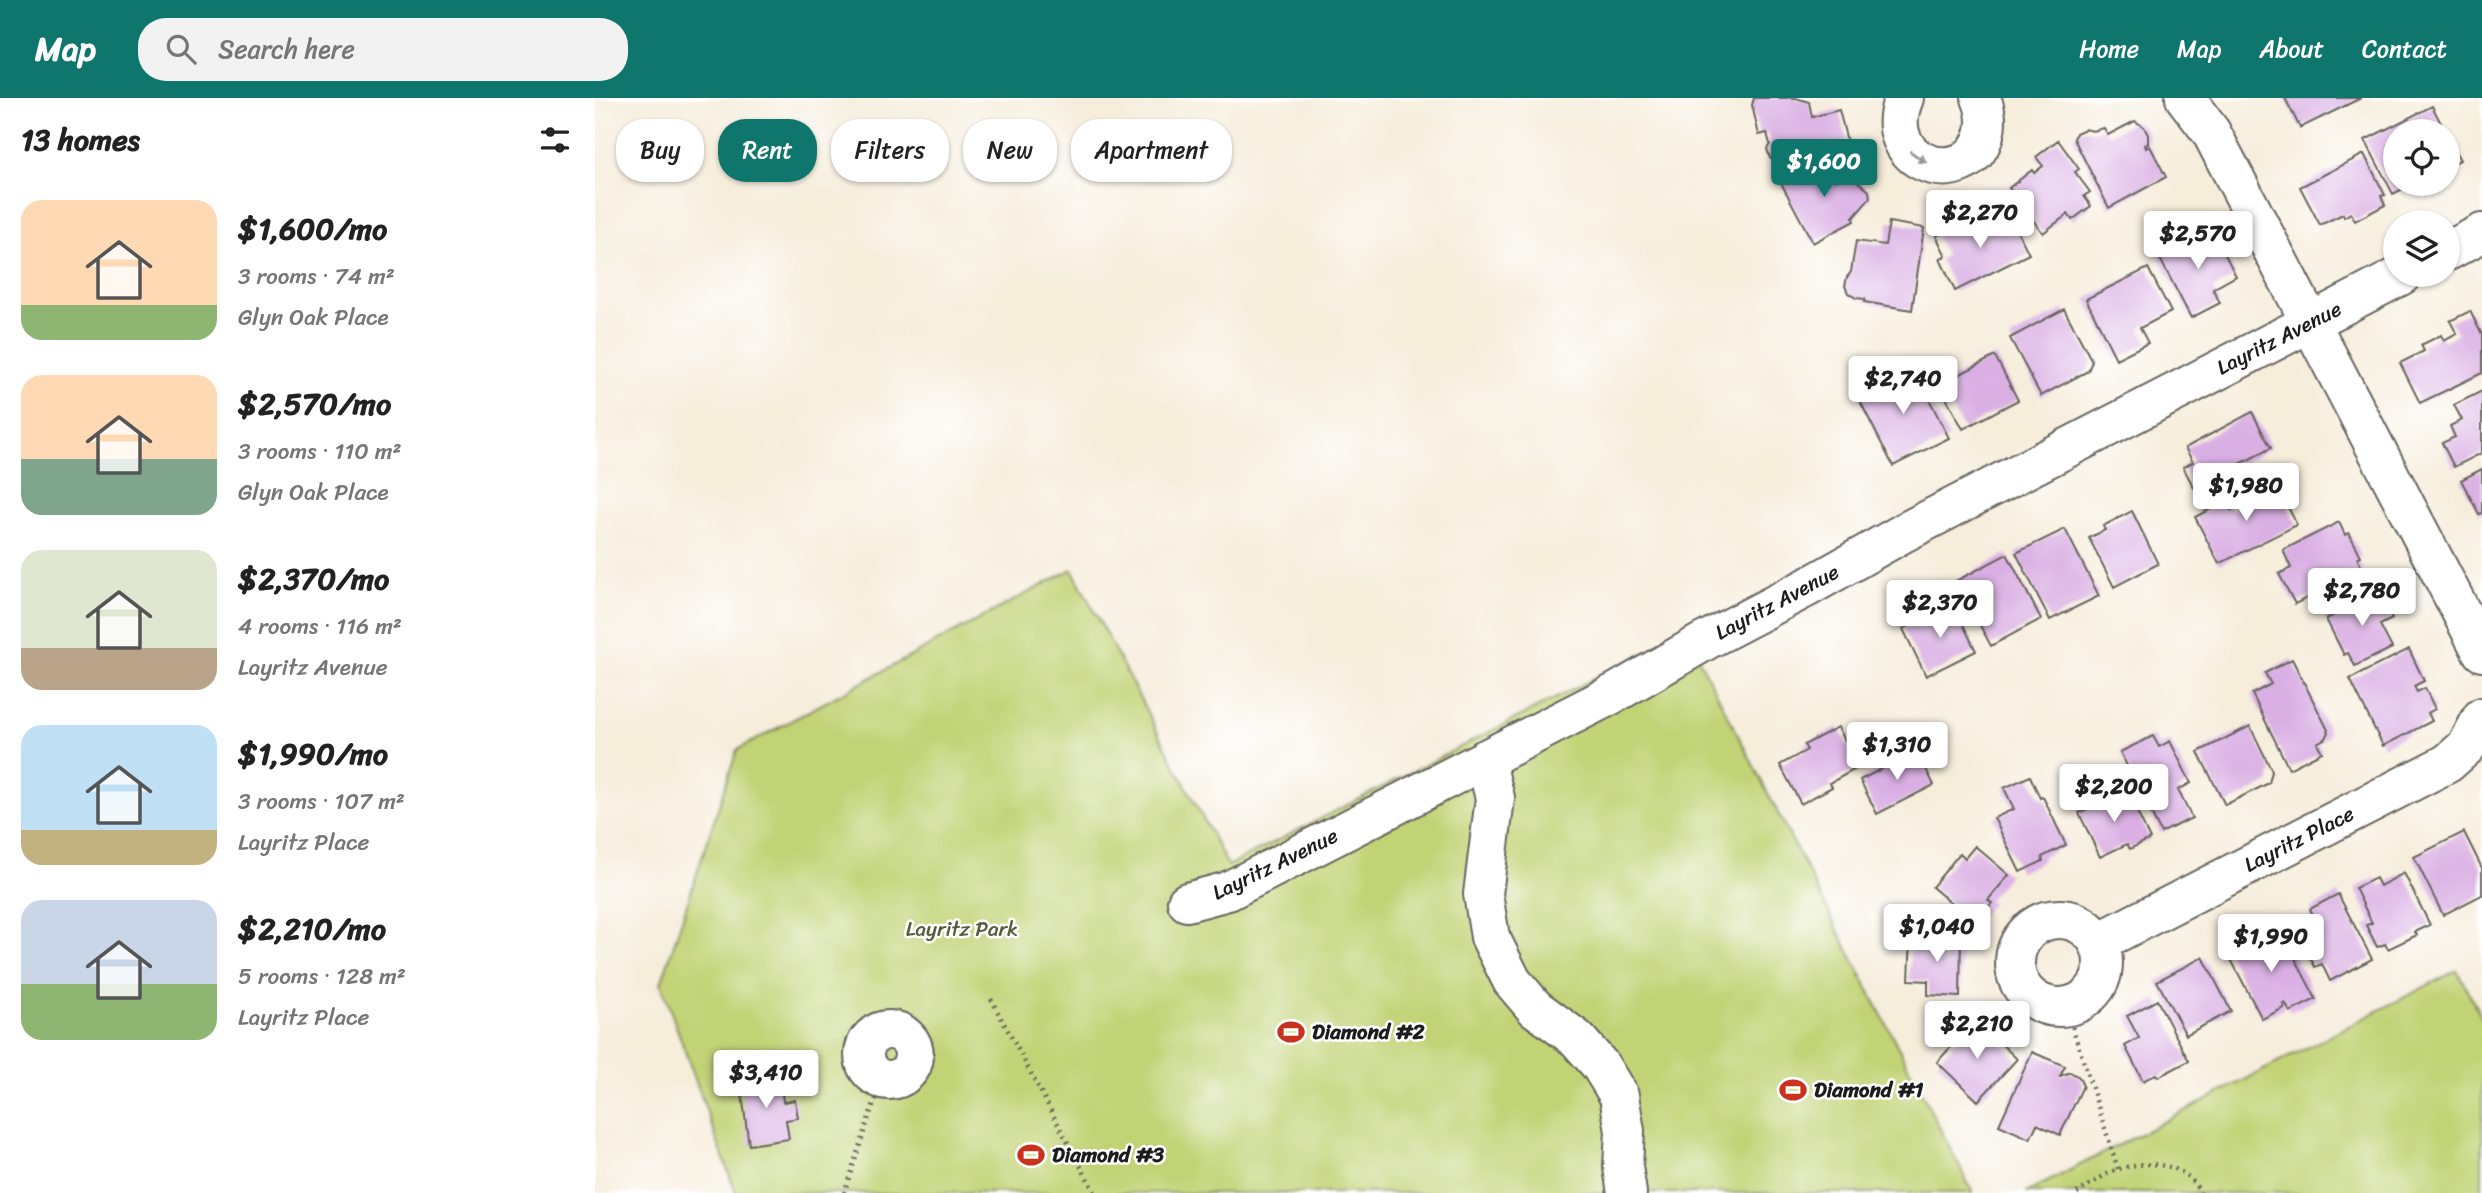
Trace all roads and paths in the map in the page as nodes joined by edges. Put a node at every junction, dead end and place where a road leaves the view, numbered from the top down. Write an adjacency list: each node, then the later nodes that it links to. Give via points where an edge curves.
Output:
1 (1904, 98): 3 (street, one-way to 3, via 1897,121 1903,144 1919,161 1942,167 1965,161 1982,145 1988,122)
2 (2185, 98): 7 (street, via 2211,132)
3 (1983, 99)
4 (2482, 233): 5 (street)
5 (2460, 245)
6 (2383, 285): 7 (street, Layritz Avenue)
7 (2311, 322): 8 (street); 10 (street, Layritz Avenue, via 1905,532 1617,692)
8 (2482, 652)
9 (2482, 717): 12 (street, Layritz Place, via 2467,746 2448,763)
10 (1485, 759): 11 (street, Layritz Avenue, via 1228,891); 20 (street, via 1495,799 1483,894 1490,937 1512,981 1535,1008 1577,1039 1619,1096)
11 (1187, 902)
12 (2099, 942): 14 (street, via 2104,962 2099,983 2086,999); 14 (street, via 2082,924 2059,918 2035,924 2019,942 2014,966 2023,989 2042,1004)
13 (991, 999): 19 (path)
14 (2066, 1007): 17 (path)
15 (919, 1037): 16 (street, via 894,1030 875,1034 868,1041 864,1060 874,1077)
16 (884, 1080): 18 (path)
17 (2117, 1169): 21 (path); 22 (path, via 2164,1164 2184,1172)
18 (844, 1193)
19 (1095, 1193)
20 (1627, 1193)
21 (2077, 1193)
22 (2200, 1193)

